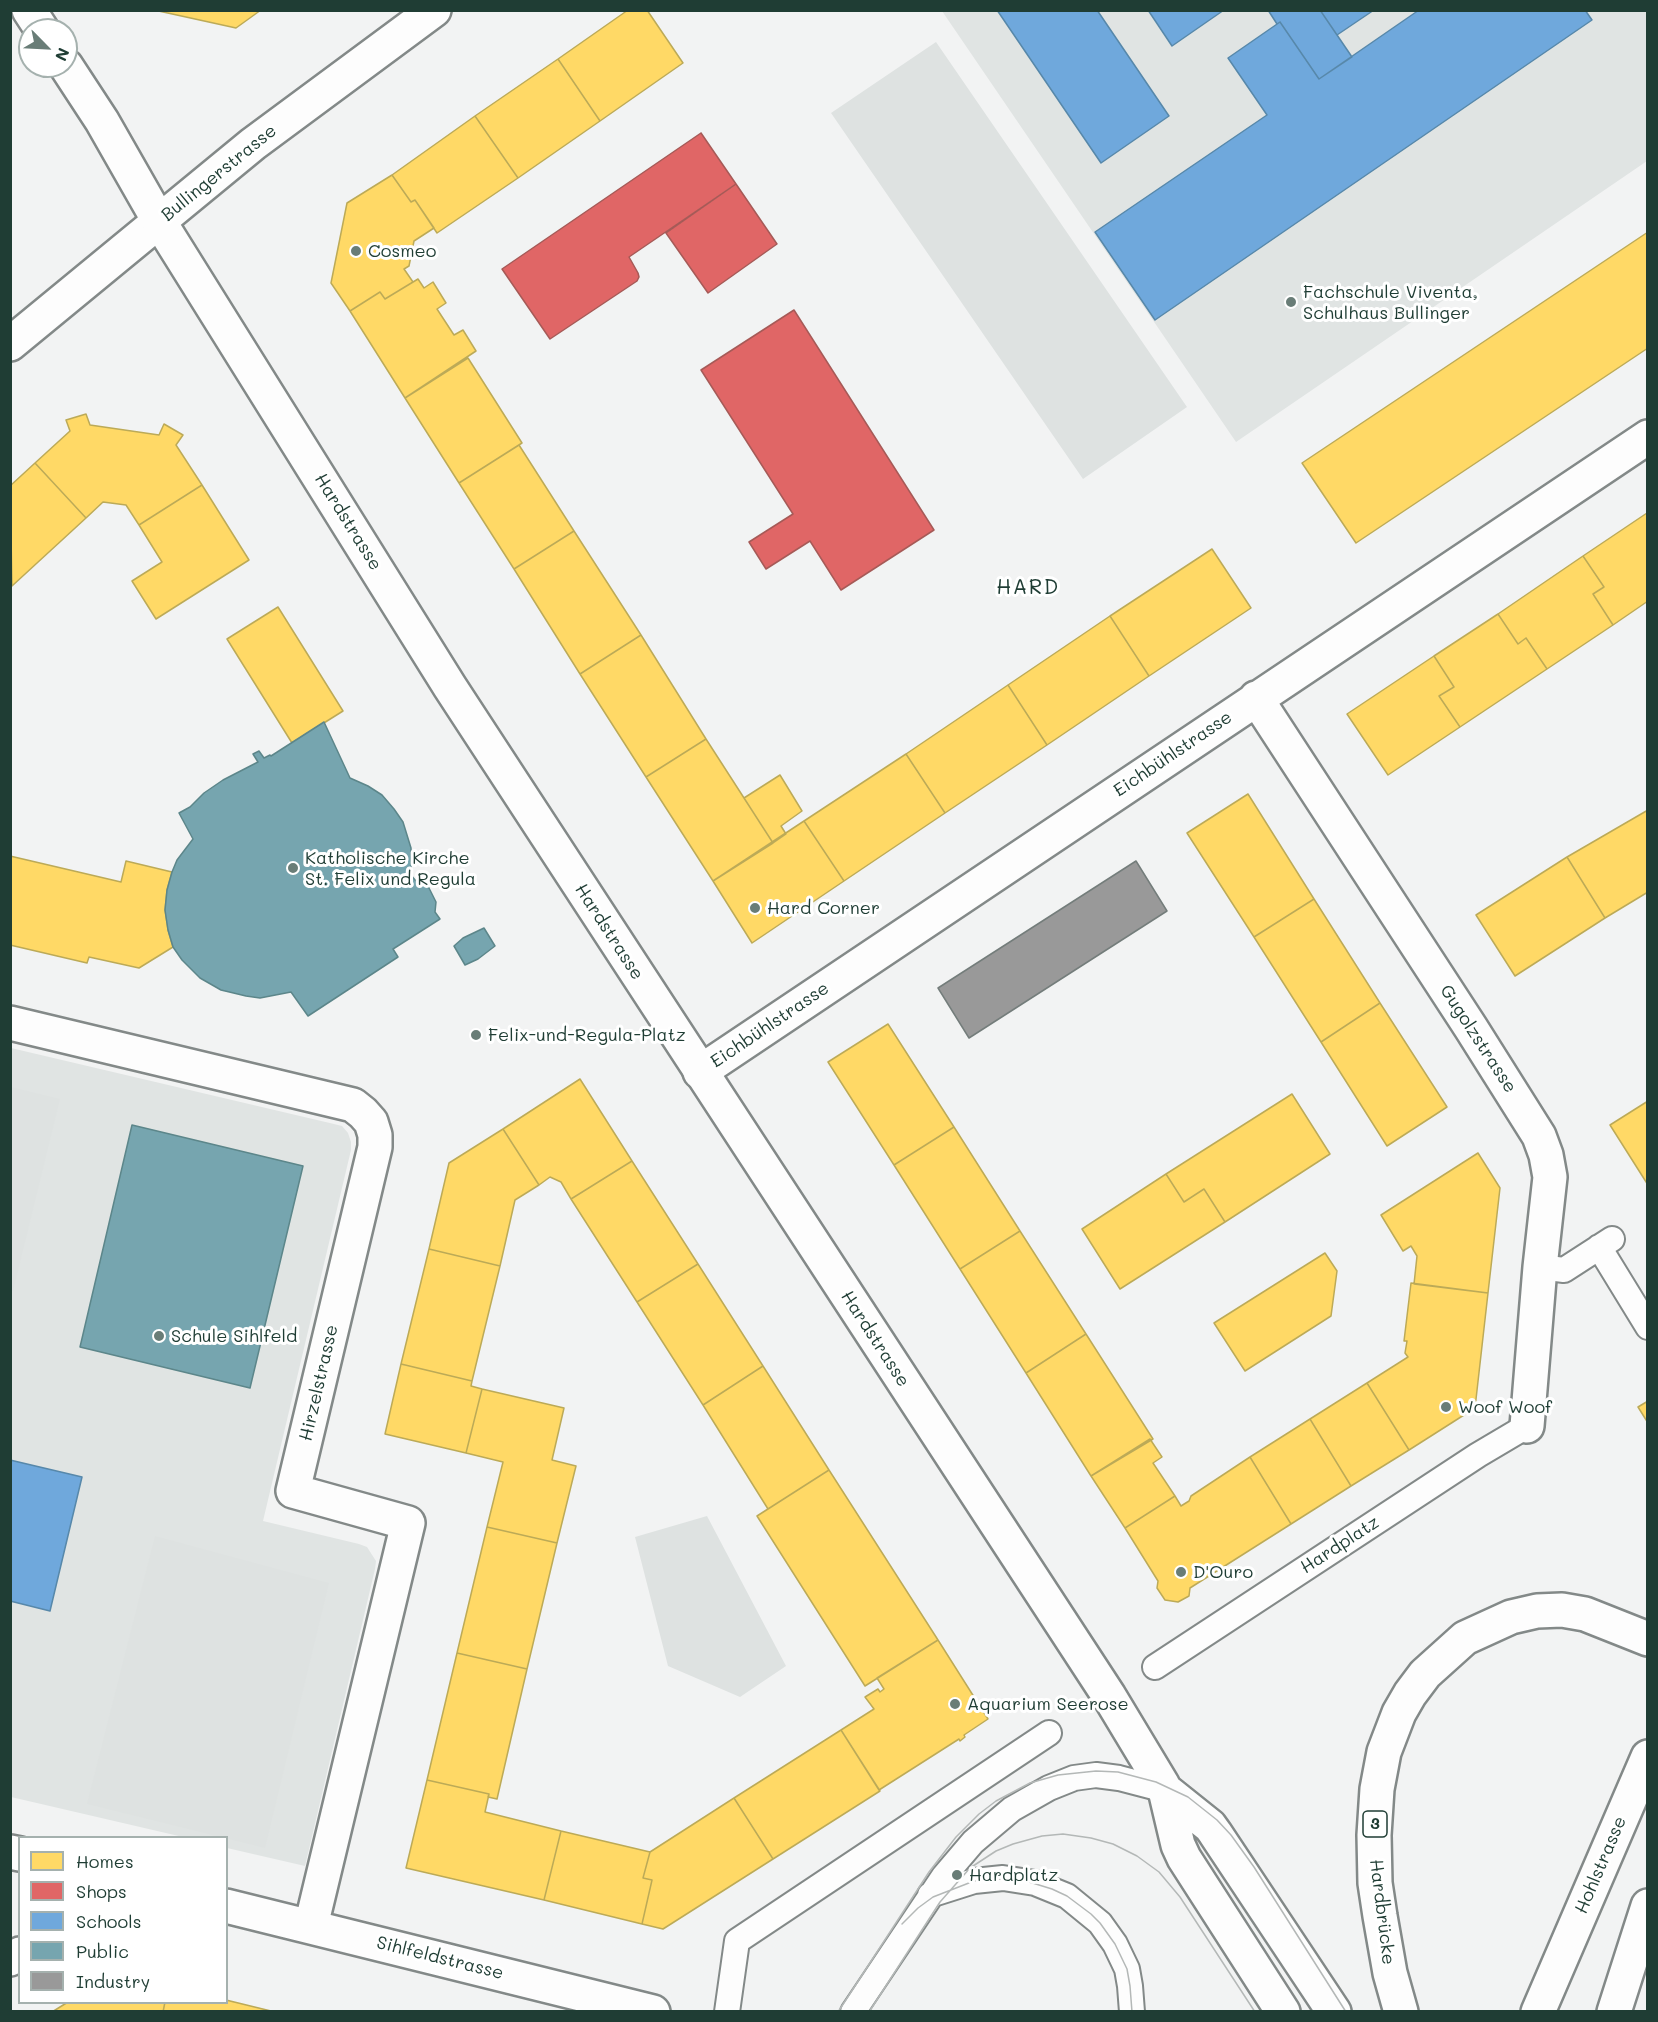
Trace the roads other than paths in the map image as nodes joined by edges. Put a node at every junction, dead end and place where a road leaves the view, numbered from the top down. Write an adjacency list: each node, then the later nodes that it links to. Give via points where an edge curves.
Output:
1 (434, 10): 3 (street, Bullingerstrasse, via 253,144)
2 (74, 78): 3 (street, Hardstrasse)
3 (159, 221): 4 (street, Bullingerstrasse); 8 (street, Hardstrasse, via 450,687)
4 (10, 344)
5 (1647, 437): 6 (street, Eichbühlstrasse)
6 (1256, 698): 8 (street, Eichbühlstrasse); 9 (street, Gugolzstrasse, via 1539,1136 1550,1177)
7 (10, 1023): 20 (street, Hirzelstrasse, via 353,1106 371,1122 375,1147 293,1491 408,1523)
8 (700, 1072): 16 (street, Hardstrasse, via 1109,1696)
9 (1540, 1267): 10 (lane, via 1564,1270 1605,1243); 11 (street, Gugolzstrasse)
10 (1647, 1327)
11 (1527, 1426): 13 (lane, Hardplatz)
12 (1647, 1639): 29 (street, Hardbrücke / 3, via 1585,1614 1562,1610 1511,1617 1466,1638 1445,1654 1410,1694 1384,1752 1374,1835 1375,1883 1384,1943)
13 (1155, 1667)
14 (1049, 1733): 24 (lane, via 737,1941)
15 (1647, 1757): 21 (street, Hohlstrasse)
16 (1165, 1790): 17 (lane, via 1096,1775 1049,1788 1012,1809 973,1842); 27 (street, via 1184,1858); 28 (street, via 1210,1826)
17 (930, 1895): 25 (lane); 26 (lane, via 974,1881 1004,1878 1035,1883 1067,1896 1100,1923 1115,1944 1127,1969)
18 (228, 1906): 20 (street, Sihlfeldstrasse)
19 (1647, 1906): 22 (street)
20 (311, 1926): 23 (street, Sihlfeldstrasse)
21 (1555, 1972): 30 (lane, Hohlstrasse); 31 (street, Hohlstrasse)
22 (1614, 2009)
23 (653, 2012)
24 (727, 2012)
25 (853, 2012)
26 (1132, 2012)
27 (1283, 2012)
28 (1334, 2012)
29 (1401, 2012)
30 (1520, 2012)
31 (1538, 2012)

